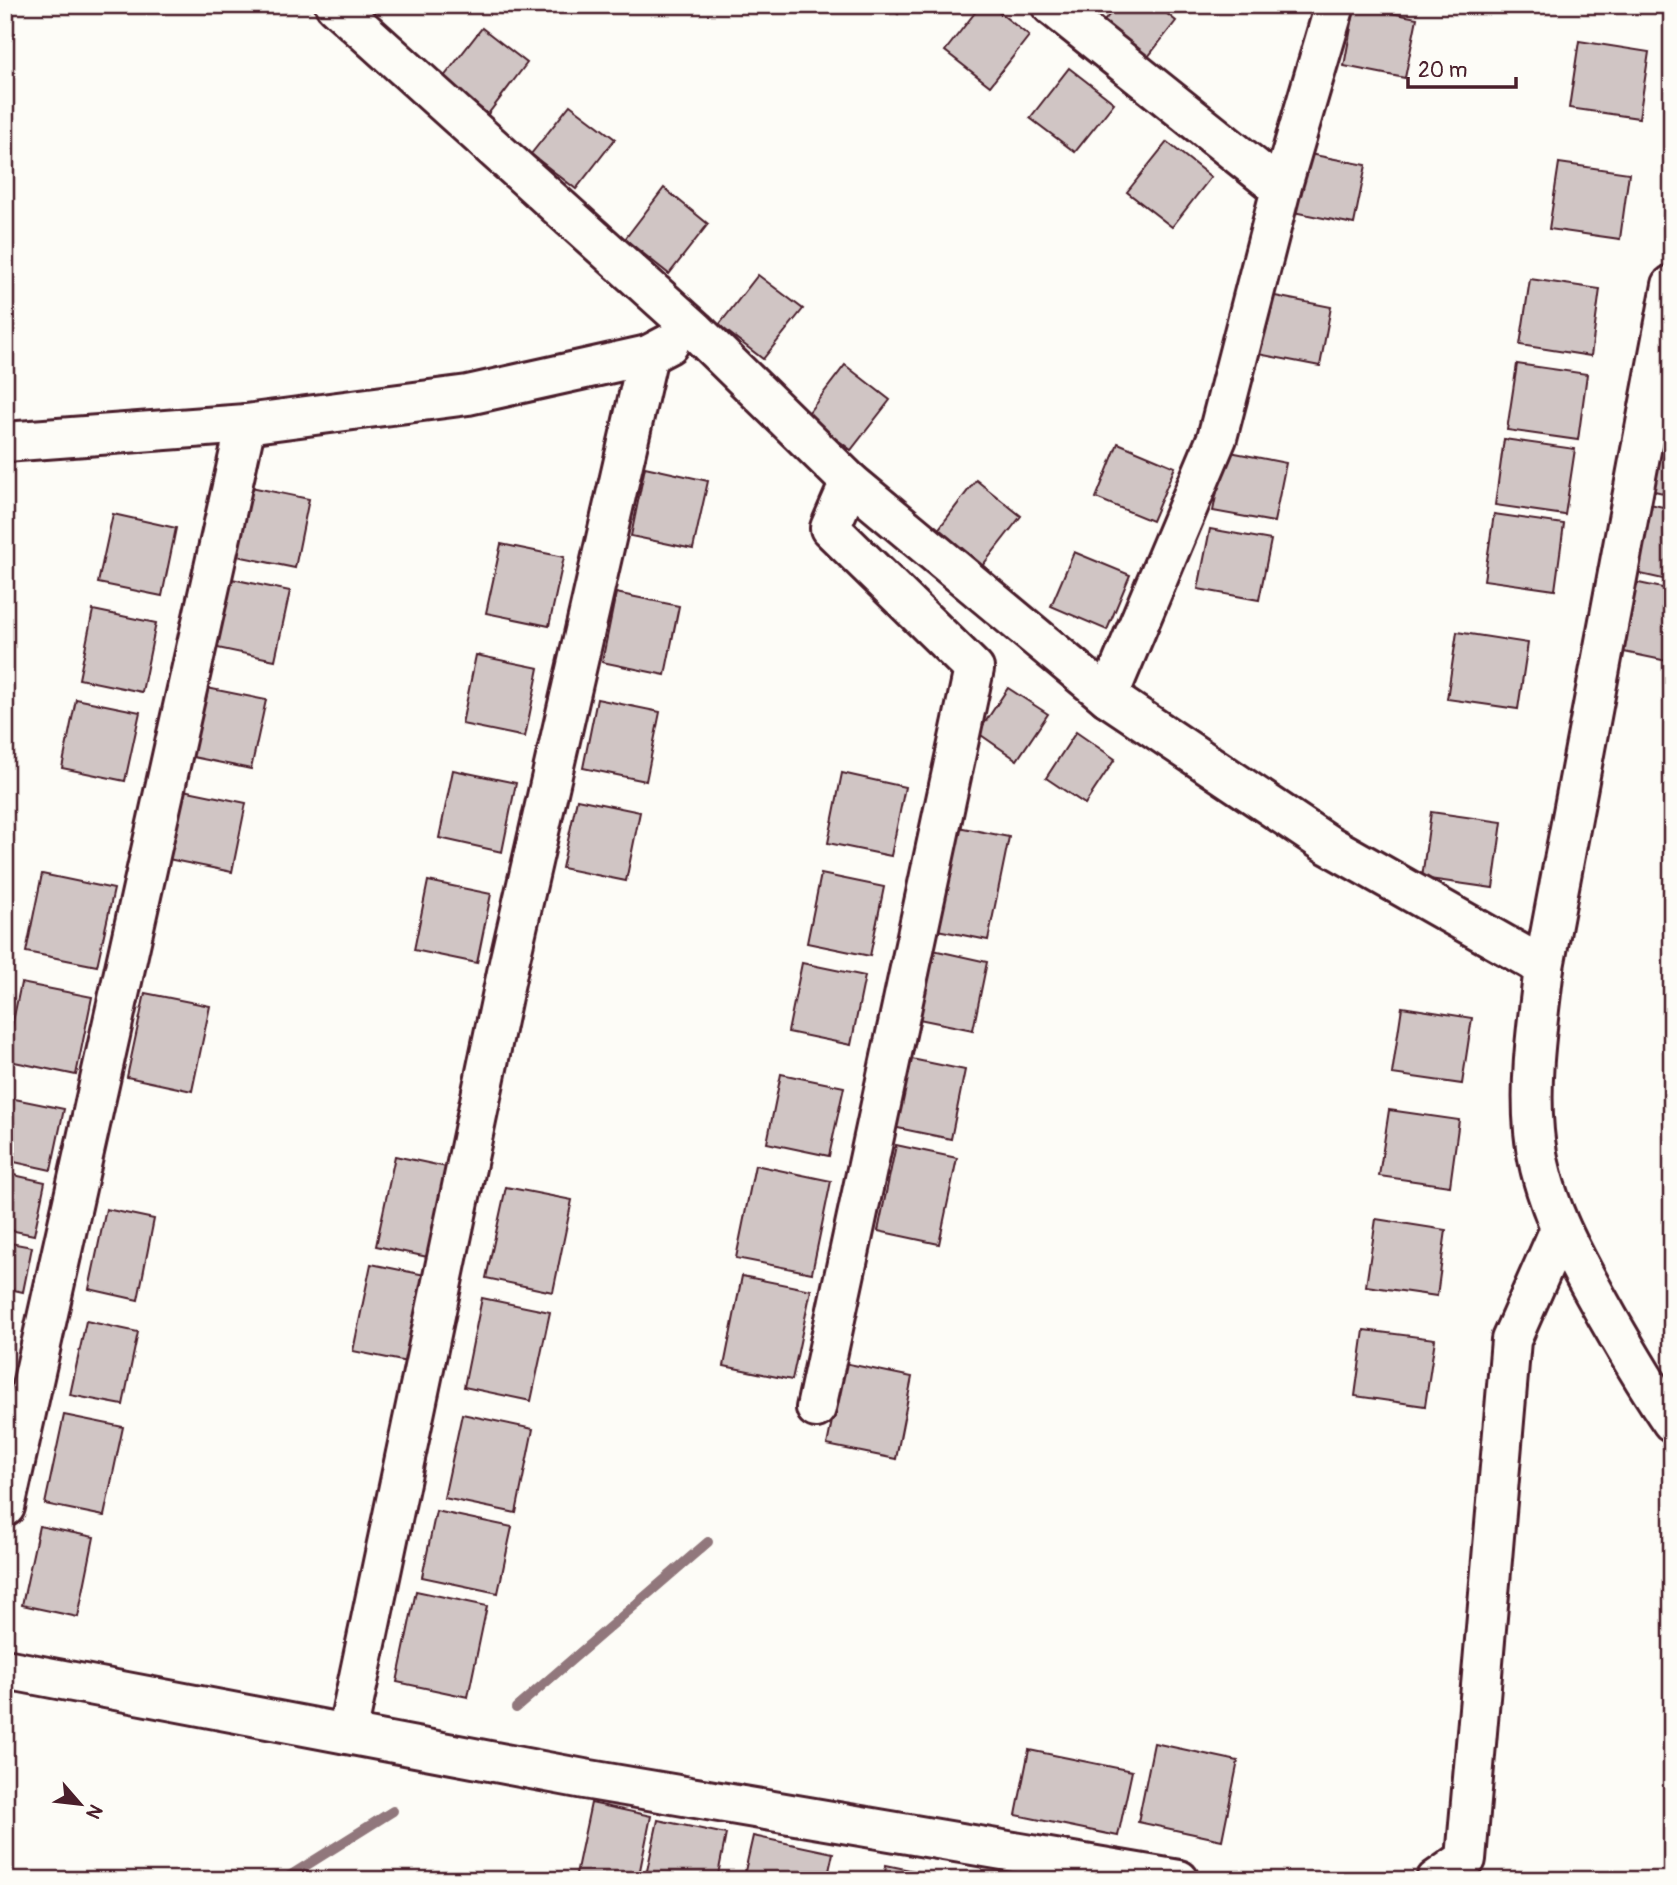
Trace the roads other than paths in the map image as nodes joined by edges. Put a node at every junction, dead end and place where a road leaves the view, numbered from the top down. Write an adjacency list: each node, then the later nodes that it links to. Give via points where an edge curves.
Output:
1 (335, 5): 6 (street)
2 (1051, 5): 4 (street)
3 (1335, 5): 4 (street)
4 (1281, 189): 11 (street, via 1217,438)
5 (1672, 285): 12 (street)
6 (695, 330): 7 (street); 10 (street)
7 (648, 355): 8 (street, via 468,395); 18 (street, via 512,949)
8 (246, 424): 9 (street); 16 (street)
9 (5, 442)
10 (850, 482): 11 (street); 14 (street, via 830,528 974,669)
11 (1108, 697): 12 (street, via 1327,844)
12 (1544, 967): 13 (street, via 1534,1064 1534,1131 1539,1165)
13 (1560, 1229): 15 (street, via 1623,1345); 20 (street, via 1511,1340 1466,1859)
14 (816, 1408)
15 (1672, 1422)
16 (5, 1507)
17 (5, 1669): 18 (street)
18 (347, 1734): 19 (street)
19 (1179, 1880)
20 (1436, 1880)

